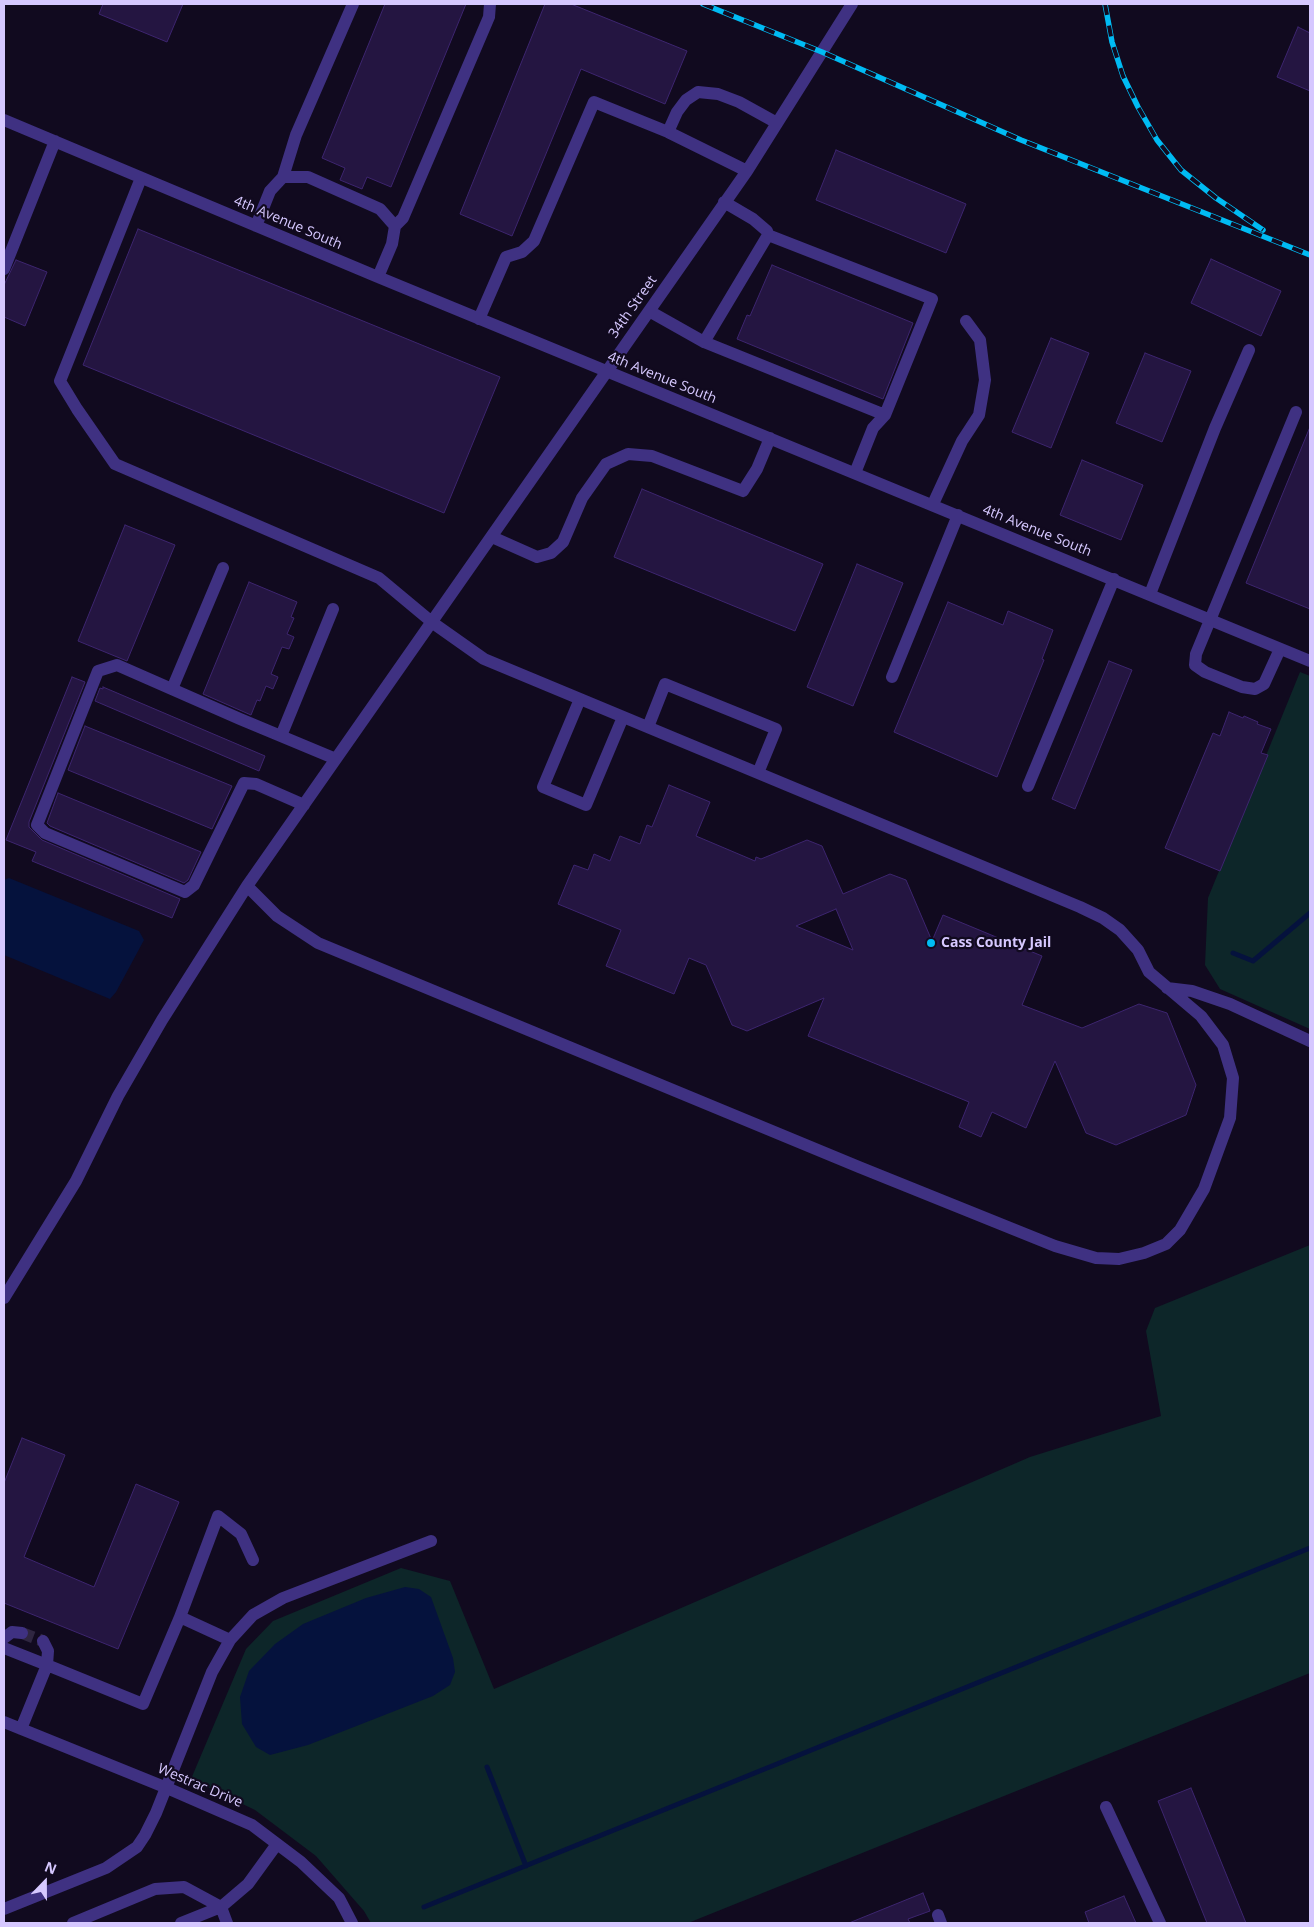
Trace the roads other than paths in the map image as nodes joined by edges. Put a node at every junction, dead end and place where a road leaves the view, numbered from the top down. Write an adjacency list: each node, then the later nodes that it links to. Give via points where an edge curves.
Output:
1 (353, 4): 9 (street, via 296,135)
2 (490, 4): 13 (street, via 489,17 403,218)
3 (852, 4): 5 (street, 34th Street)
4 (4, 120): 7 (street, 4th Avenue South)
5 (776, 122): 6 (street, via 739,102 718,94 698,92 686,100); 8 (street, 34th Street)
6 (668, 132): 8 (street); 18 (street, via 594,102 534,241 522,252 506,258)
7 (55, 141): 10 (street, 4th Avenue South); 15 (street)
8 (747, 171): 11 (street, 34th Street)
9 (283, 177): 12 (street, via 270,191); 13 (street, via 308,177 380,209)
10 (141, 178): 12 (street, 4th Avenue South); 35 (street, via 60,381 77,409 115,464 378,578)
11 (724, 202): 14 (street, via 753,219); 17 (street, 34th Street)
12 (256, 226): 16 (street, 4th Avenue South)
13 (395, 226): 16 (street, via 392,244)
14 (768, 235): 20 (street); 24 (street, via 932,300)
15 (4, 268)
16 (378, 277): 18 (street, 4th Avenue South)
17 (649, 311): 20 (street); 22 (street, 34th Street)
18 (479, 319): 22 (street, 4th Avenue South)
19 (966, 321): 27 (street, via 980,340 986,380 979,415 962,441)
20 (704, 342): 24 (street)
21 (1248, 350): 32 (street)
22 (607, 371): 25 (street, 4th Avenue South); 29 (street, 34th Street)
23 (1296, 412): 34 (street)
24 (885, 415): 26 (street, via 873,428)
25 (770, 438): 26 (street, 4th Avenue South); 29 (street, via 743,491 652,456 628,454 606,464 582,498 563,542 551,553 537,557)
26 (855, 473): 27 (street, 4th Avenue South)
27 (933, 504): 28 (street, 4th Avenue South)
28 (958, 515): 31 (street, 4th Avenue South); 38 (street)
29 (492, 537): 35 (street, 34th Street)
30 (223, 568): 39 (street)
31 (1114, 579): 32 (street, 4th Avenue South); 46 (street)
32 (1150, 594): 34 (street, 4th Avenue South)
33 (333, 609): 43 (street)
34 (1211, 620): 36 (street, 4th Avenue South); 36 (street, via 1196,654 1195,665 1212,675 1255,689 1264,684)
35 (432, 623): 40 (street, via 484,659); 44 (street, 34th Street)
36 (1280, 649): 37 (street, 4th Avenue South)
37 (1310, 661)
38 (892, 677)
39 (172, 689): 43 (street); 47 (street, via 117,664 98,671 37,825 45,833 185,892 194,885 244,782)
40 (580, 699): 41 (street); 41 (street, via 543,787 586,805)
41 (623, 717): 42 (street)
42 (648, 727): 45 (street); 45 (street, via 665,684 776,729)
43 (281, 736): 44 (street)
44 (336, 759): 47 (street, 34th Street)
45 (758, 773): 49 (street, via 1103,918 1138,950 1149,972)
46 (1028, 786)
47 (304, 805): 48 (street, 34th Street)
48 (247, 886): 49 (street, via 277,916 318,943 860,1168 1047,1243 1096,1258 1119,1259 1144,1253 1166,1244 1180,1230 1204,1189 1230,1118 1233,1078 1224,1045 1201,1016); 51 (street, 34th Street, via 162,1020 118,1096 76,1181)
49 (1167, 988): 50 (street, via 1192,991 1230,1004)
50 (1310, 1041)
51 (4, 1298)
52 (431, 1541): 57 (street, via 283,1598 253,1615)
53 (253, 1560): 54 (street, via 241,1534 218,1516)
54 (180, 1617): 57 (street); 60 (street, via 144,1704)
55 (22, 1633): 56 (street, via 12,1632)
56 (4, 1638)
57 (230, 1640): 63 (street, via 212,1672)
58 (42, 1641): 60 (street, via 48,1650)
59 (4, 1648): 60 (street)
60 (46, 1664): 62 (street)
61 (4, 1722): 62 (street, Westrac Drive)
62 (21, 1729): 63 (street, Westrac Drive)
63 (166, 1788): 65 (street, Westrac Drive, via 252,1825); 67 (street, via 145,1835 124,1857 106,1868)
64 (1106, 1807): 72 (street)
65 (277, 1844): 66 (street, via 248,1884); 71 (street, Westrac Drive, via 339,1898)
66 (221, 1907): 68 (street, via 184,1887 155,1889); 69 (street); 70 (street)
67 (4, 1909)
68 (73, 1923)
69 (181, 1923)
70 (227, 1923)
71 (352, 1923)
72 (1160, 1923)

